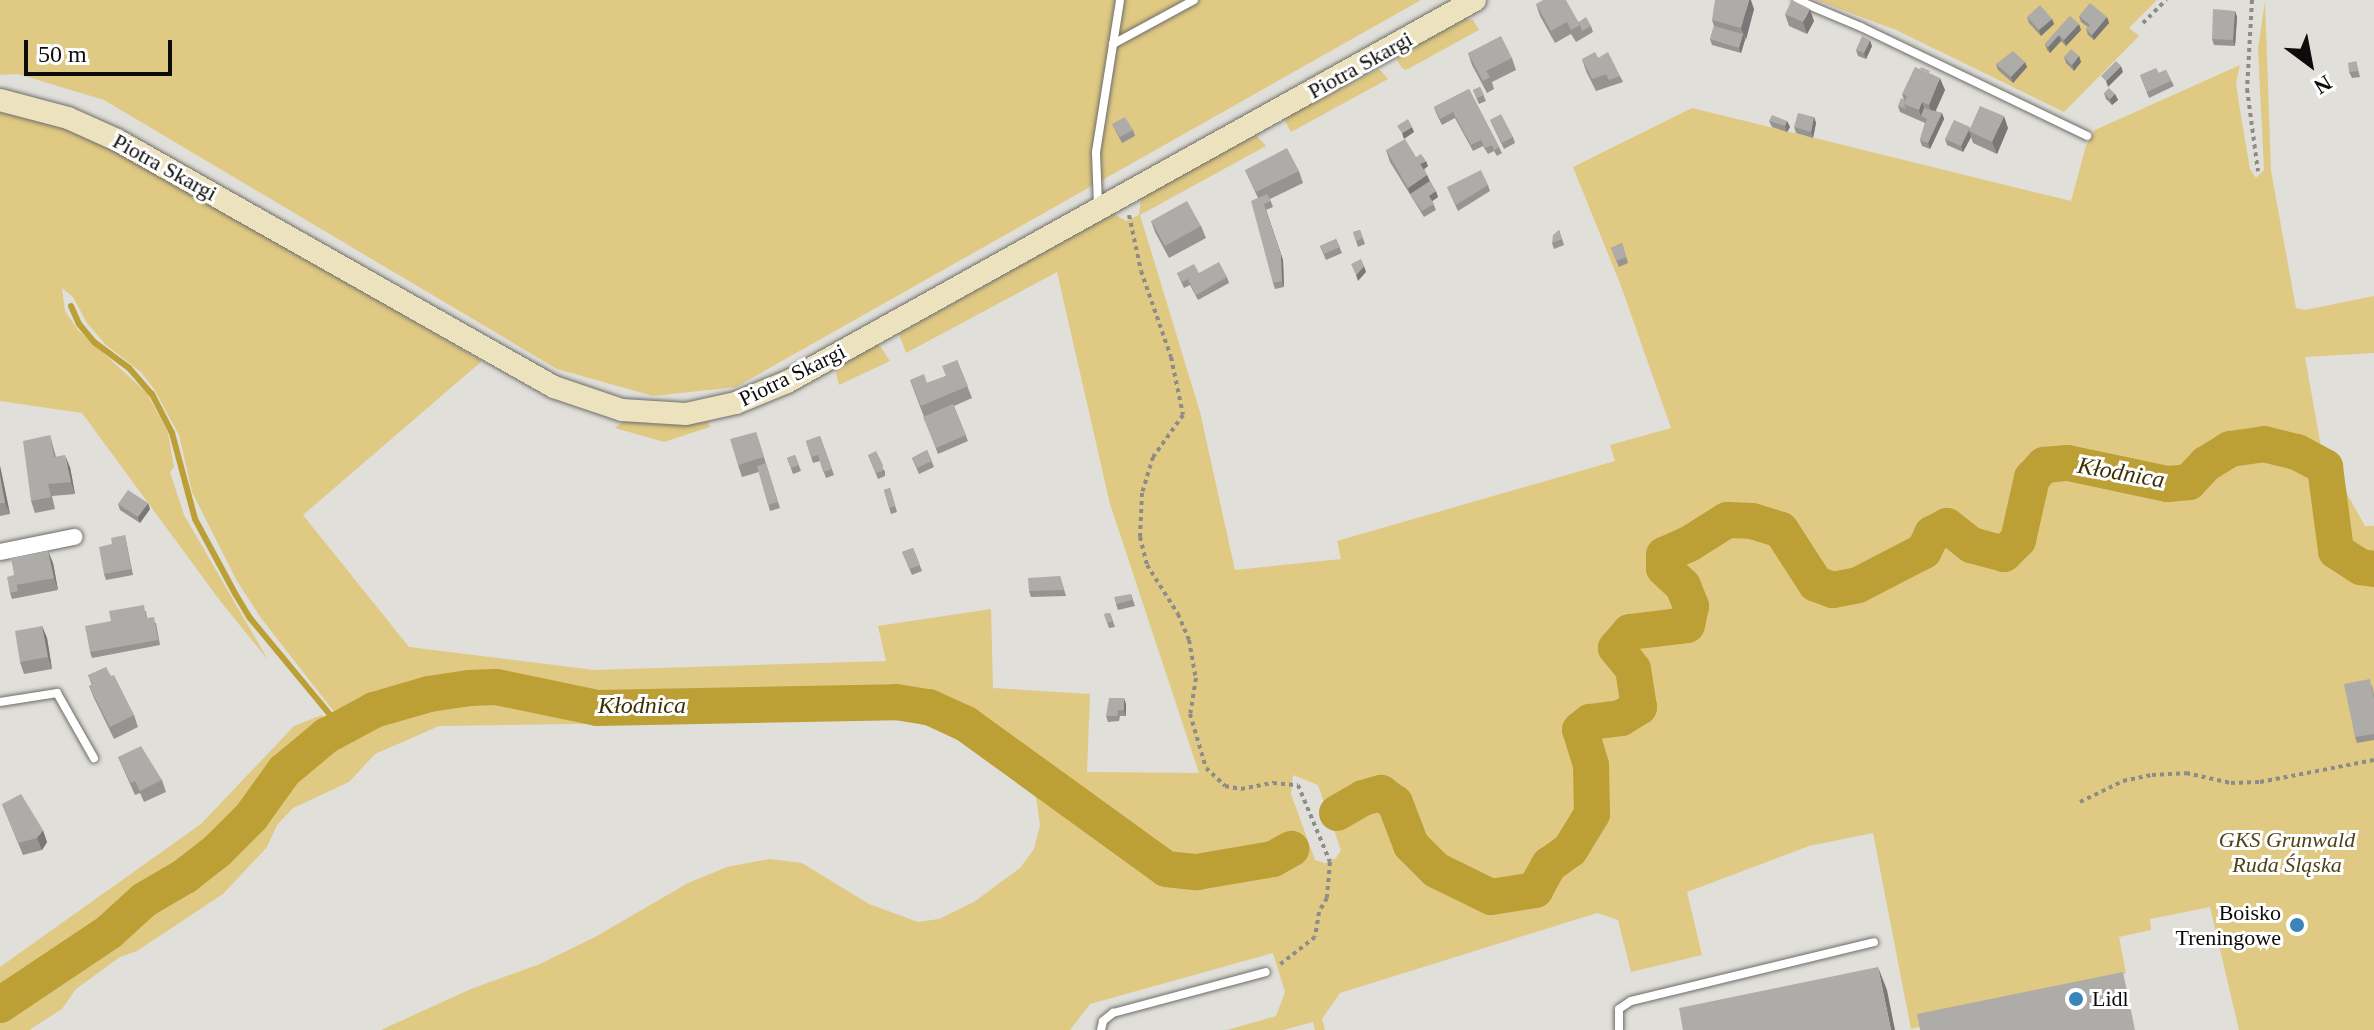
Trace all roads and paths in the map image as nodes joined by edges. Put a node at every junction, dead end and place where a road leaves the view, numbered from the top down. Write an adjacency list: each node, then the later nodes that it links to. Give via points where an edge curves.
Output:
1 (1120, 0): 8 (lane)
2 (1194, 0): 8 (lane)
3 (1475, 0): 12 (street, Piotra Skargi)
4 (1797, 0): 10 (lane)
5 (2166, 0): 7 (path)
6 (2252, 0): 11 (path, via 2247,89)
7 (2143, 23)
8 (1113, 44): 13 (lane, via 1096,152)
9 (0, 100): 13 (street, Piotra Skargi, via 68,118 117,140 554,387 638,412 703,412 754,398)
10 (2087, 136)
11 (2258, 171)
12 (1125, 197): 13 (street, Piotra Skargi); 21 (path, via 1183,415 1153,457 1142,493 1140,537 1147,565 1189,640 1196,678 1190,714 1206,768 1225,786 1241,789 1298,785 1332,870 1315,937)
13 (1099, 211)
14 (74, 537): 15 (street)
15 (0, 552)
16 (0, 702): 17 (lane, via 57,693)
17 (94, 758)
18 (2374, 760): 19 (path, via 2260,782 2186,773 2152,775 2123,781)
19 (2080, 802)
20 (1874, 942): 23 (lane, via 1631,1001 1619,1009)
21 (1266, 972): 22 (lane, via 1113,1013)
22 (1101, 1030)
23 (1619, 1030)

